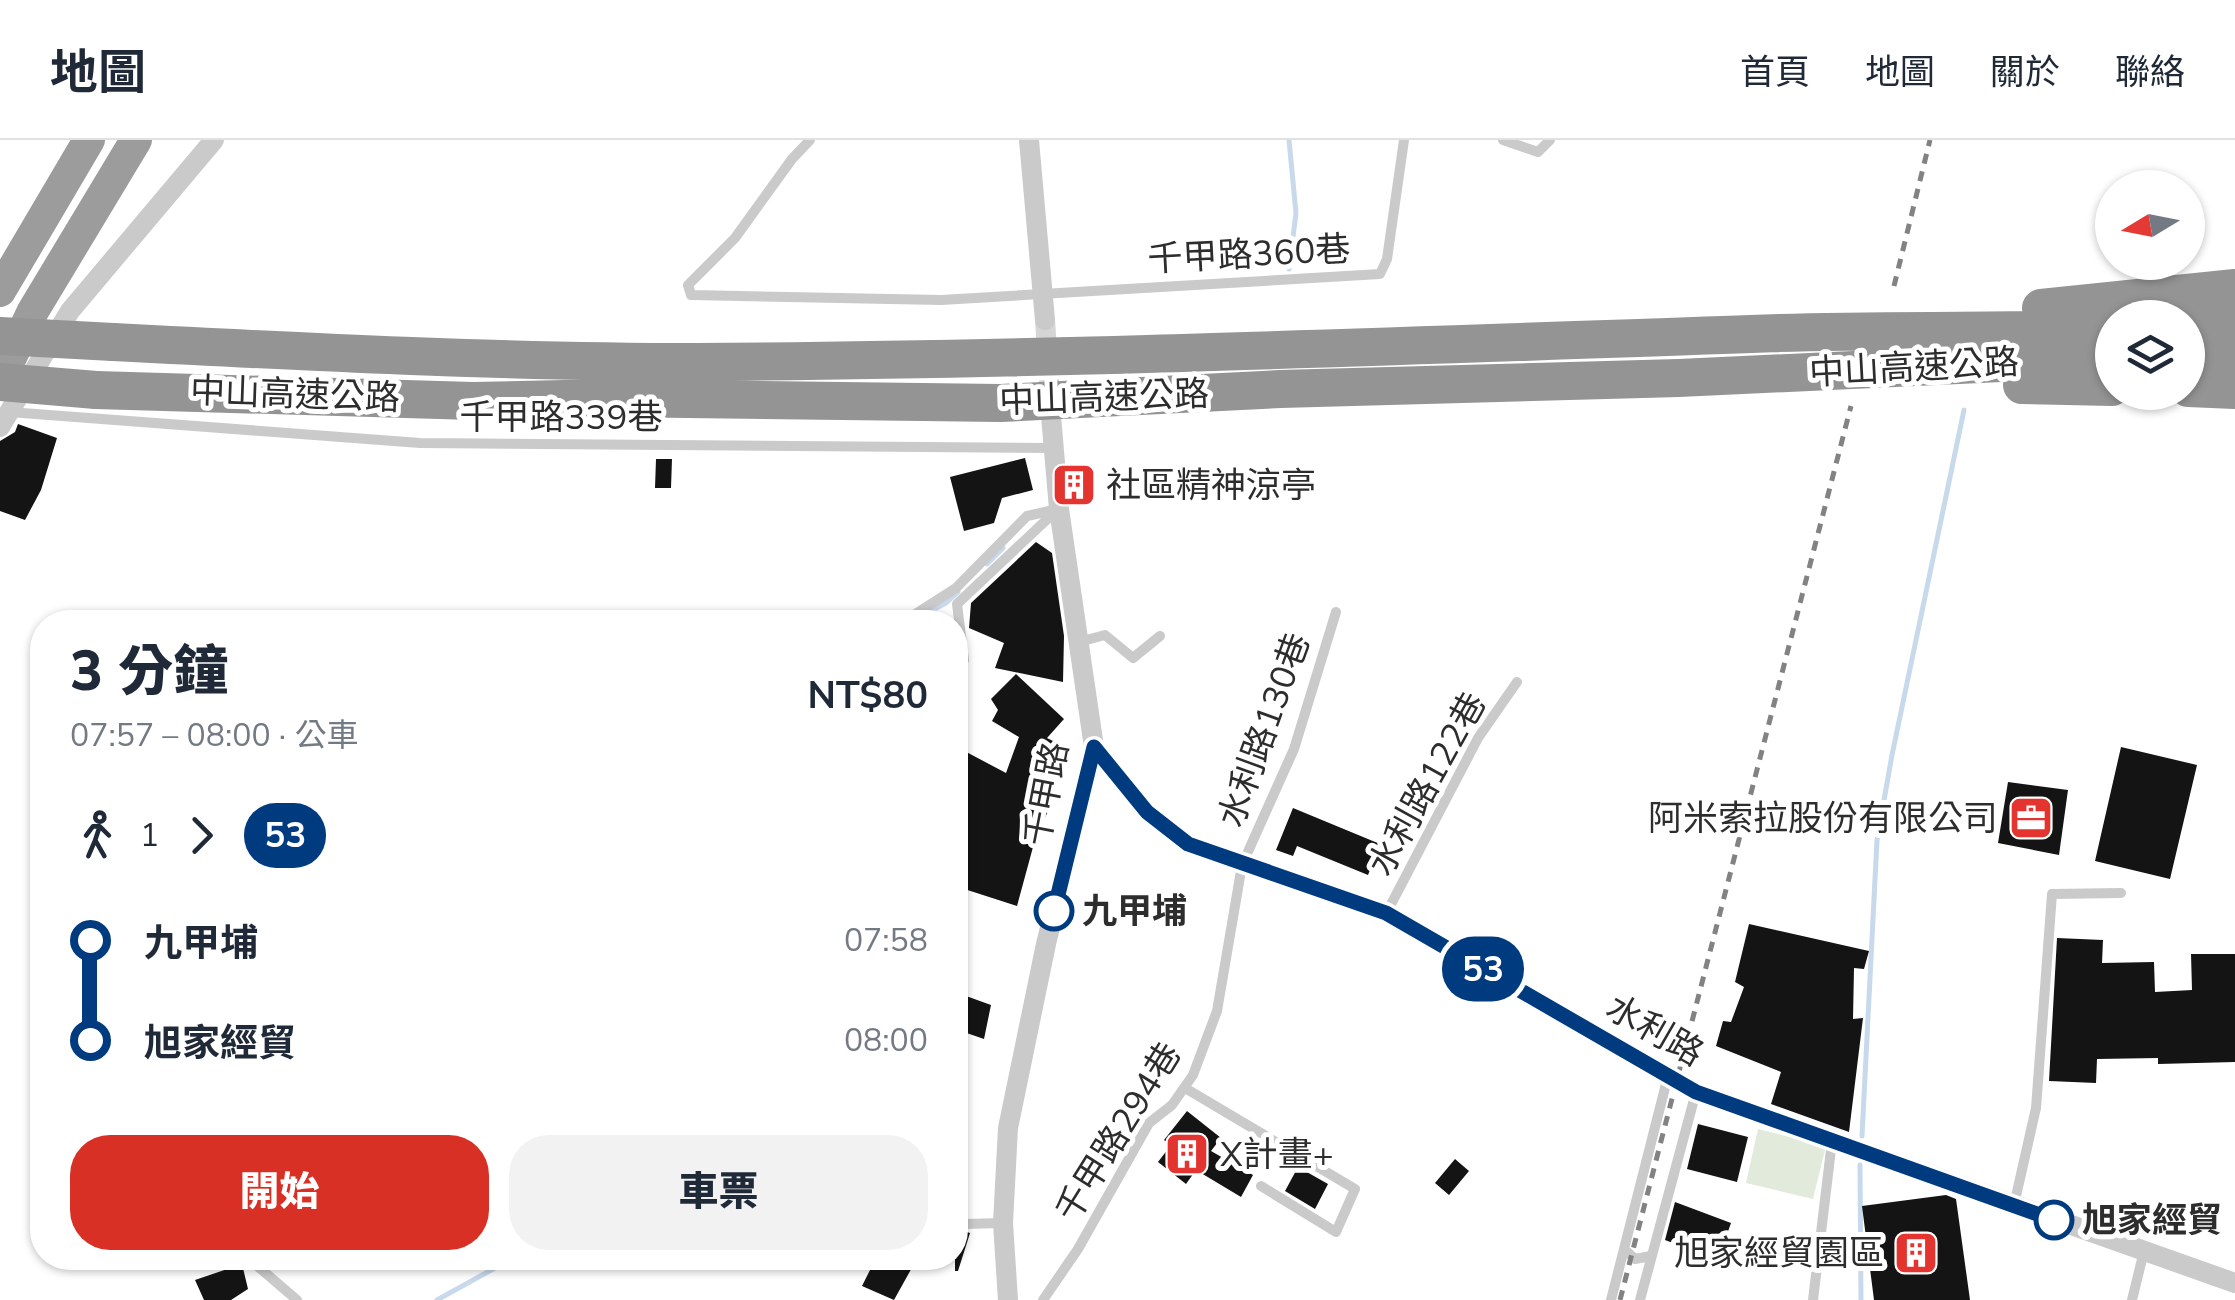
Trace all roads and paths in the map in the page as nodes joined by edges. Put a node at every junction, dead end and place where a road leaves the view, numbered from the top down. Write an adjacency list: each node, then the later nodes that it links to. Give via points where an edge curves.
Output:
1 (89, 140): 10 (highway)
2 (136, 140): 25 (highway, bridge, via 33,312)
3 (214, 140): 25 (street)
4 (810, 140): 11 (lane, via 736,238 688,285 690,295 940,300)
5 (1029, 140): 11 (street)
6 (1404, 140): 11 (lane, 千甲路360巷, via 1380,274)
7 (1503, 140): 8 (lane, via 1538,152)
8 (1550, 140)
9 (2235, 288): 16 (highway)
10 (0, 291)
11 (1044, 292): 12 (street)
12 (1045, 320)
13 (2235, 323): 14 (highway)
14 (2205, 324)
15 (2095, 329): 16 (highway, 中山高速公路)
16 (1810, 332): 17 (highway, 中山高速公路, bridge, via 693,362)
17 (0, 336)
18 (2235, 354): 19 (highway)
19 (2205, 355)
20 (2095, 359): 21 (highway, 中山高速公路)
21 (1680, 378): 22 (highway); 25 (highway, 中山高速公路, bridge, via 1001,403 472,401 96,390)
22 (2095, 387)
23 (2205, 389): 24 (highway)
24 (2235, 390)
25 (2, 400): 27 (lane, 千甲路339巷, via 420,443)
26 (1051, 416): 27 (street, 千甲路)
27 (1054, 448): 28 (street, 千甲路)
28 (1059, 509): 29 (lane, via 1028,516 956,588); 30 (lane); 33 (street, 千甲路)
29 (922, 610)
30 (958, 610)
31 (1336, 612): 36 (lane, 水利路130巷, via 1294,750)
32 (1160, 636): 33 (lane, via 1133,658 1105,634)
33 (1079, 642): 35 (street, 千甲路)
34 (1517, 682): 38 (lane, 水利路122巷, via 1478,738)
35 (1094, 747): 36 (street, 水利路, via 1158,822 1188,844); 46 (street, 千甲路, via 1008,1128)
36 (1242, 865): 38 (street, 水利路); 40 (lane, 千甲路294巷, via 1217,1011)
37 (2121, 893): 44 (lane, via 2052,894 2036,1108)
38 (1386, 913): 39 (street, 水利路)
39 (1668, 1075): 41 (street, 水利路); 47 (lane)
40 (1185, 1088): 43 (lane, via 1356,1190 1336,1232); 54 (lane, 千甲路294巷, via 1149,1124)
41 (1696, 1092): 42 (street, 水利路); 49 (lane)
42 (1832, 1140): 44 (street, 水利路); 57 (lane)
43 (1261, 1186)
44 (2013, 1206): 48 (street, 水利路)
45 (968, 1224): 46 (lane)
46 (1002, 1224): 53 (street, 千甲路)
47 (1624, 1250): 49 (lane, via 1635,1259); 55 (lane)
48 (2144, 1251): 51 (street, 水利路); 58 (lane)
49 (1651, 1256): 56 (lane)
50 (262, 1270): 52 (lane)
51 (2235, 1283)
52 (297, 1300)
53 (1008, 1300)
54 (1043, 1300)
55 (1611, 1300)
56 (1640, 1300)
57 (1813, 1300)
58 (2132, 1300)

